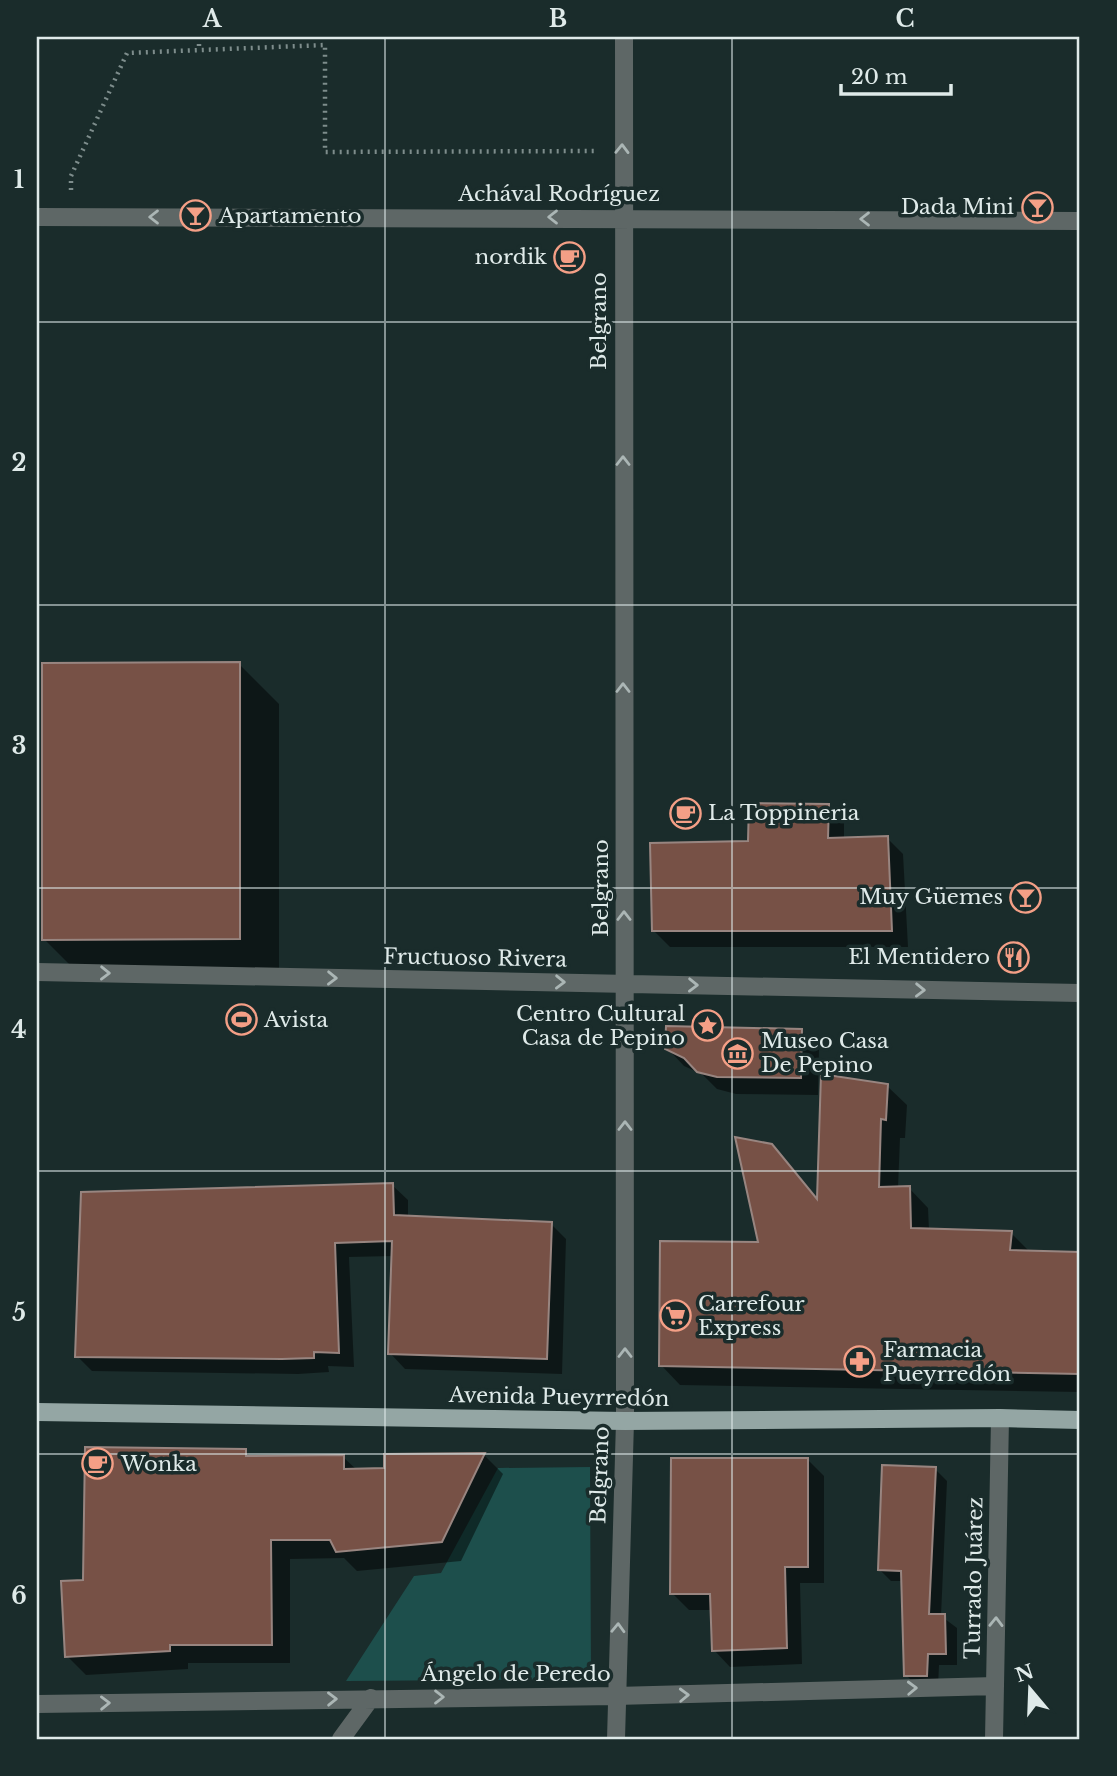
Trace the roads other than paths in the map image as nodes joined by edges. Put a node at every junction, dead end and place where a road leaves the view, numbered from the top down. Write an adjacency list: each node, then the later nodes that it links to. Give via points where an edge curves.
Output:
1 (624, 37): 3 (street, Belgrano, one-way to 1)
2 (37, 217): 3 (street, Achával Rodríguez, one-way to 2)
3 (622, 217): 4 (street, Achával Rodríguez, one-way to 3); 6 (street, Belgrano, one-way to 3)
4 (1080, 221)
5 (37, 972): 6 (street, Fructuoso Rivera, one-way to 6)
6 (625, 984): 7 (street, Fructuoso Rivera, one-way to 7); 11 (street, Belgrano, one-way to 6)
7 (1080, 993)
8 (37, 1412): 11 (main road, Avenida Pueyrredón)
9 (1000, 1418): 10 (main road, Avenida Pueyrredón); 11 (main road, Avenida Pueyrredón); 12 (street, Turrado Juárez, one-way to 9)
10 (1080, 1420)
11 (625, 1421): 13 (street, Belgrano, one-way to 11)
12 (995, 1686): 13 (street, Ángelo de Peredo, one-way to 12); 18 (street, Turrado Juárez)
13 (616, 1696): 14 (street, Ángelo de Peredo, one-way to 13); 17 (street, Belgrano)
14 (371, 1698): 15 (street, Ángelo de Peredo, one-way to 14); 16 (street)
15 (37, 1704)
16 (341, 1739)
17 (616, 1739)
18 (994, 1739)

